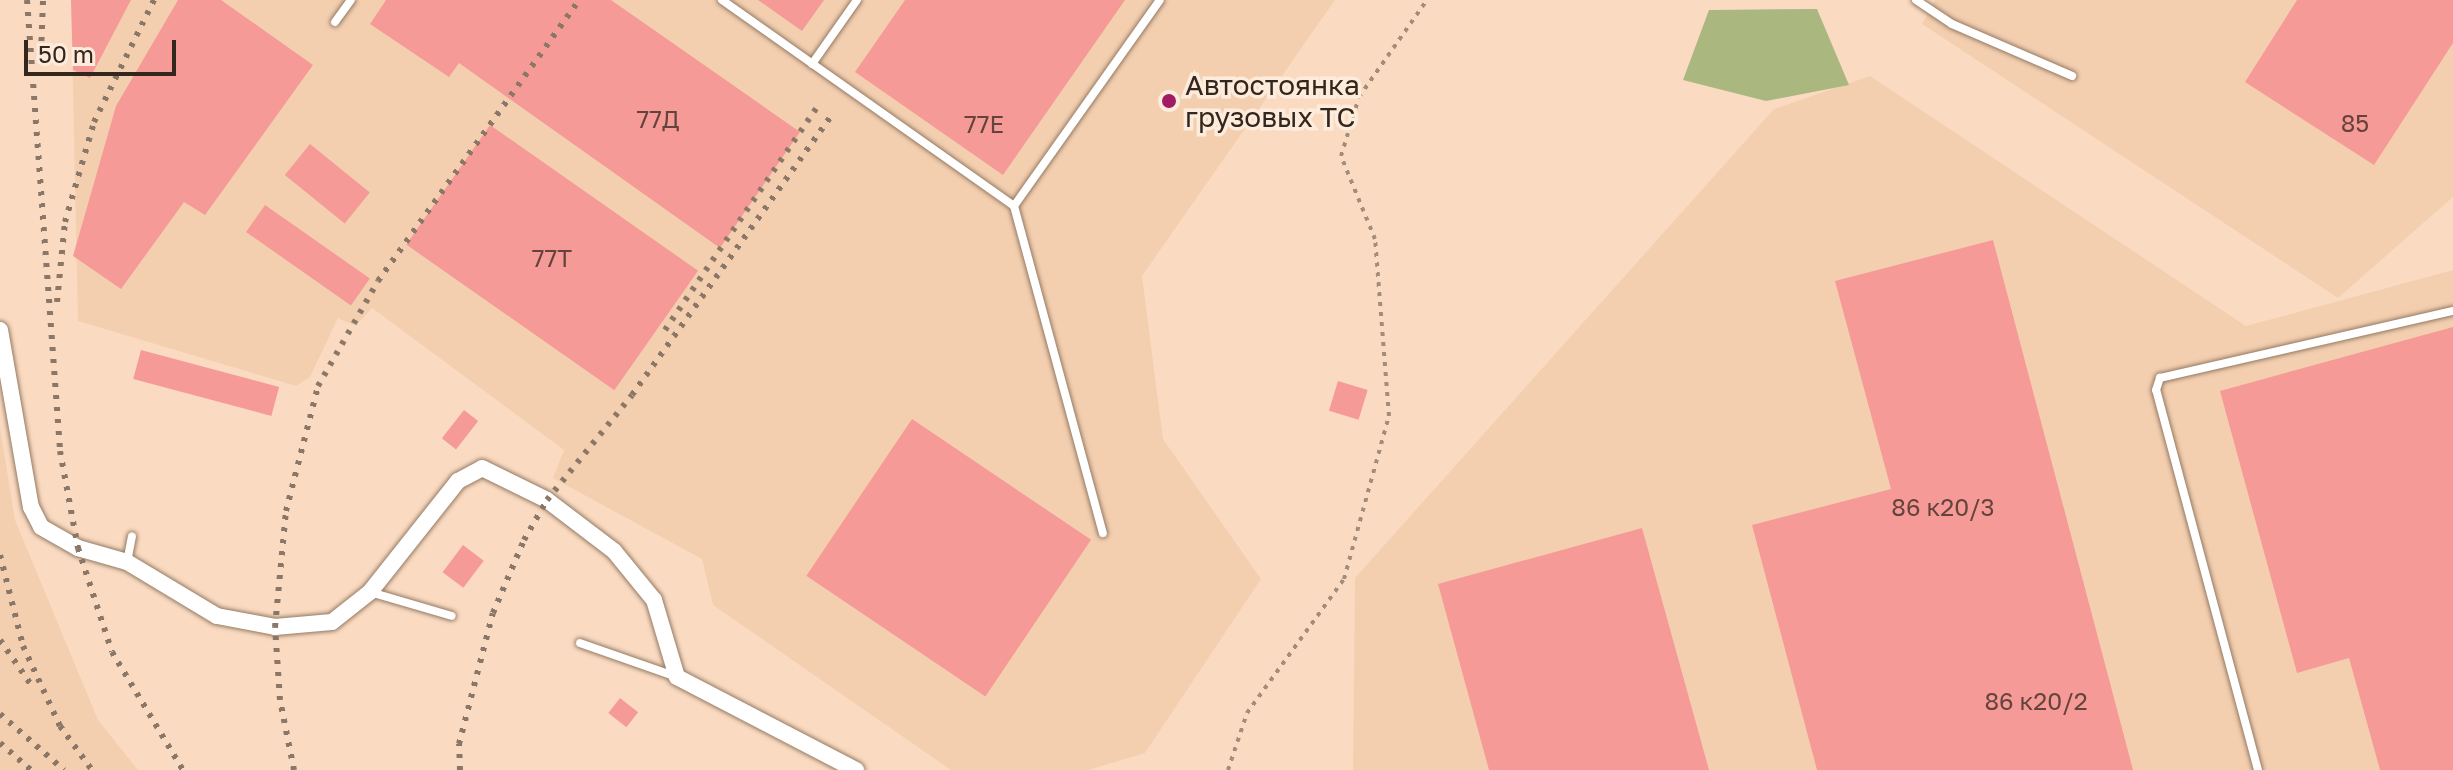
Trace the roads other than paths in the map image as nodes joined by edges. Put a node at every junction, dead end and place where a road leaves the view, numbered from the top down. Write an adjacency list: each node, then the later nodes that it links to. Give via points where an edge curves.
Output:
1 (351, 0): 6 (lane)
2 (722, 0): 7 (lane)
3 (857, 0): 7 (lane)
4 (1160, 0): 9 (lane)
5 (1916, 0): 8 (lane, via 1952,24)
6 (335, 22)
7 (812, 64): 9 (lane)
8 (2072, 76)
9 (1014, 206): 12 (lane)
10 (2453, 311): 20 (lane, via 2160,378 2156,390)
11 (0, 330): 14 (street, via 31,507 41,527 78,548)
12 (1103, 533)
13 (132, 536): 14 (lane)
14 (127, 562): 15 (street, via 217,616 275,627 332,622)
15 (370, 592): 16 (lane); 18 (street, via 458,481 482,468 547,500 614,551 654,600)
16 (452, 616)
17 (580, 643): 18 (lane)
18 (677, 677): 19 (street)
19 (856, 770)
20 (2258, 770)

